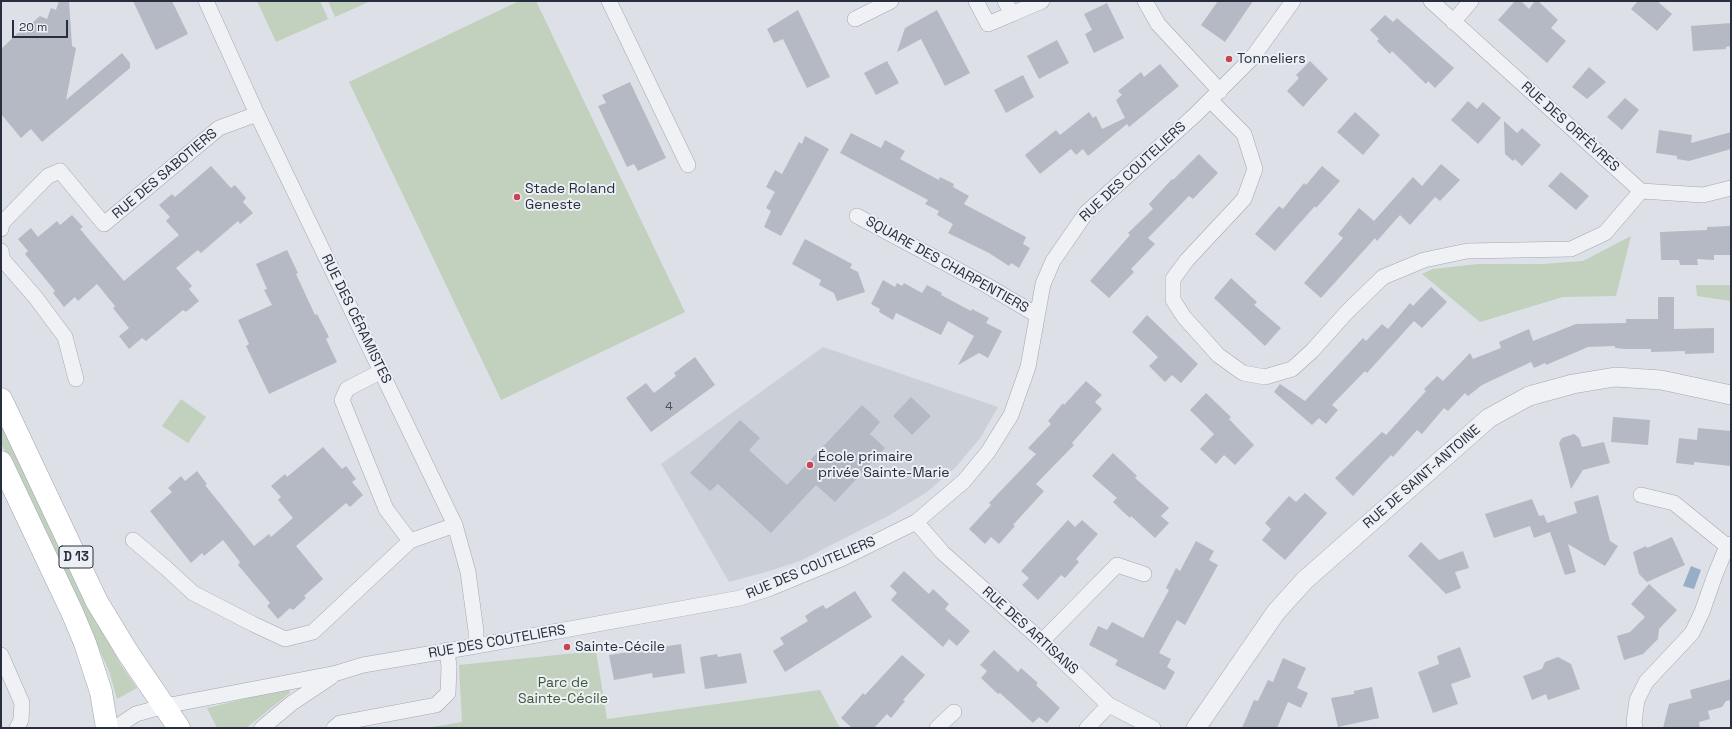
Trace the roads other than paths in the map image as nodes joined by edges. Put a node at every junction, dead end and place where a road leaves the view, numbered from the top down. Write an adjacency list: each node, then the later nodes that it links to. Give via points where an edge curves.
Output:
1 (206, 1): 14 (street, RUE DES CÉRAMISTES)
2 (609, 1): 15 (street)
3 (891, 1): 11 (street)
4 (976, 1): 10 (street, via 988,24)
5 (1042, 1): 10 (street)
6 (1145, 1): 13 (street, via 1158,24)
7 (1293, 1): 13 (street, RUE DES COUTELIERS, via 1252,58)
8 (1431, 1): 12 (street, RUE DES ORFÈVRES)
9 (1471, 1): 12 (street)
10 (1009, 7)
11 (855, 19)
12 (1453, 22): 17 (street, RUE DES ORFÈVRES)
13 (1215, 95): 17 (street, via 1244,134 1255,169 1244,199 1187,260 1173,279 1174,300 1184,317 1218,354 1243,374 1265,377 1292,369 1383,277 1424,260 1467,251 1571,249 1605,232); 21 (street, RUE DES COUTELIERS, via 1086,213 1053,261 1043,284)
14 (257, 114): 19 (street, RUE DES SABOTIERS, via 219,128 104,224 60,171 48,176 2,223); 22 (street, RUE DES CÉRAMISTES)
15 (688, 165)
16 (1731, 188): 17 (street, via 1703,195)
17 (1641, 191)
18 (857, 216): 21 (street, SQUARE DES CHARPENTIERS, via 986,284)
19 (1, 229)
20 (1, 251): 23 (street, via 3,260 65,337)
21 (1037, 315): 28 (street, RUE DES COUTELIERS, via 1028,367 1011,415 988,452 964,481)
22 (382, 371): 29 (street, RUE DES CÉRAMISTES); 31 (street, via 347,389 342,400 386,508)
23 (76, 379)
24 (1731, 394): 51 (street, RUE DE SAINT-ANTOINE, via 1661,380 1615,377 1573,384 1529,396 1489,418 1305,580 1272,618)
25 (1, 399): 40 (main road, D 13, via 97,602)
26 (1, 462): 43 (main road, D 13, via 86,643 101,692)
27 (1641, 495): 32 (street, via 1674,503)
28 (916, 522): 34 (street, RUE DES ARTISANS, via 943,553); 35 (street, RUE DES COUTELIERS, via 841,559 740,598)
29 (455, 525): 31 (street); 35 (street, RUE DES CÉRAMISTES, via 468,572)
30 (133, 540): 31 (street, via 193,593 285,639 313,632)
31 (410, 542)
32 (1729, 545): 52 (street, via 1692,633 1646,682 1636,700)
33 (1144, 574): 34 (street, via 1117,565)
34 (1042, 641): 39 (street, RUE DES ARTISANS)
35 (476, 646): 36 (street, RUE DES COUTELIERS)
36 (447, 650): 38 (street, RUE DES COUTELIERS, via 363,665); 47 (street, via 448,693 436,705 340,722)
37 (1, 655): 42 (street, via 22,703 21,720)
38 (336, 673): 40 (street, RUE DES COUTELIERS); 46 (street, RUE DES COUTELIERS, via 292,703)
39 (1109, 705): 49 (street); 50 (street, RUE DES ARTISANS)
40 (165, 706): 44 (street, RUE DES COUTELIERS, via 136,714); 45 (main road, D 13)
41 (954, 712): 48 (street)
42 (17, 728)
43 (107, 728)
44 (114, 728)
45 (179, 728)
46 (262, 728)
47 (334, 728)
48 (937, 728)
49 (1088, 728)
50 (1153, 728)
51 (1196, 728)
52 (1635, 728)

